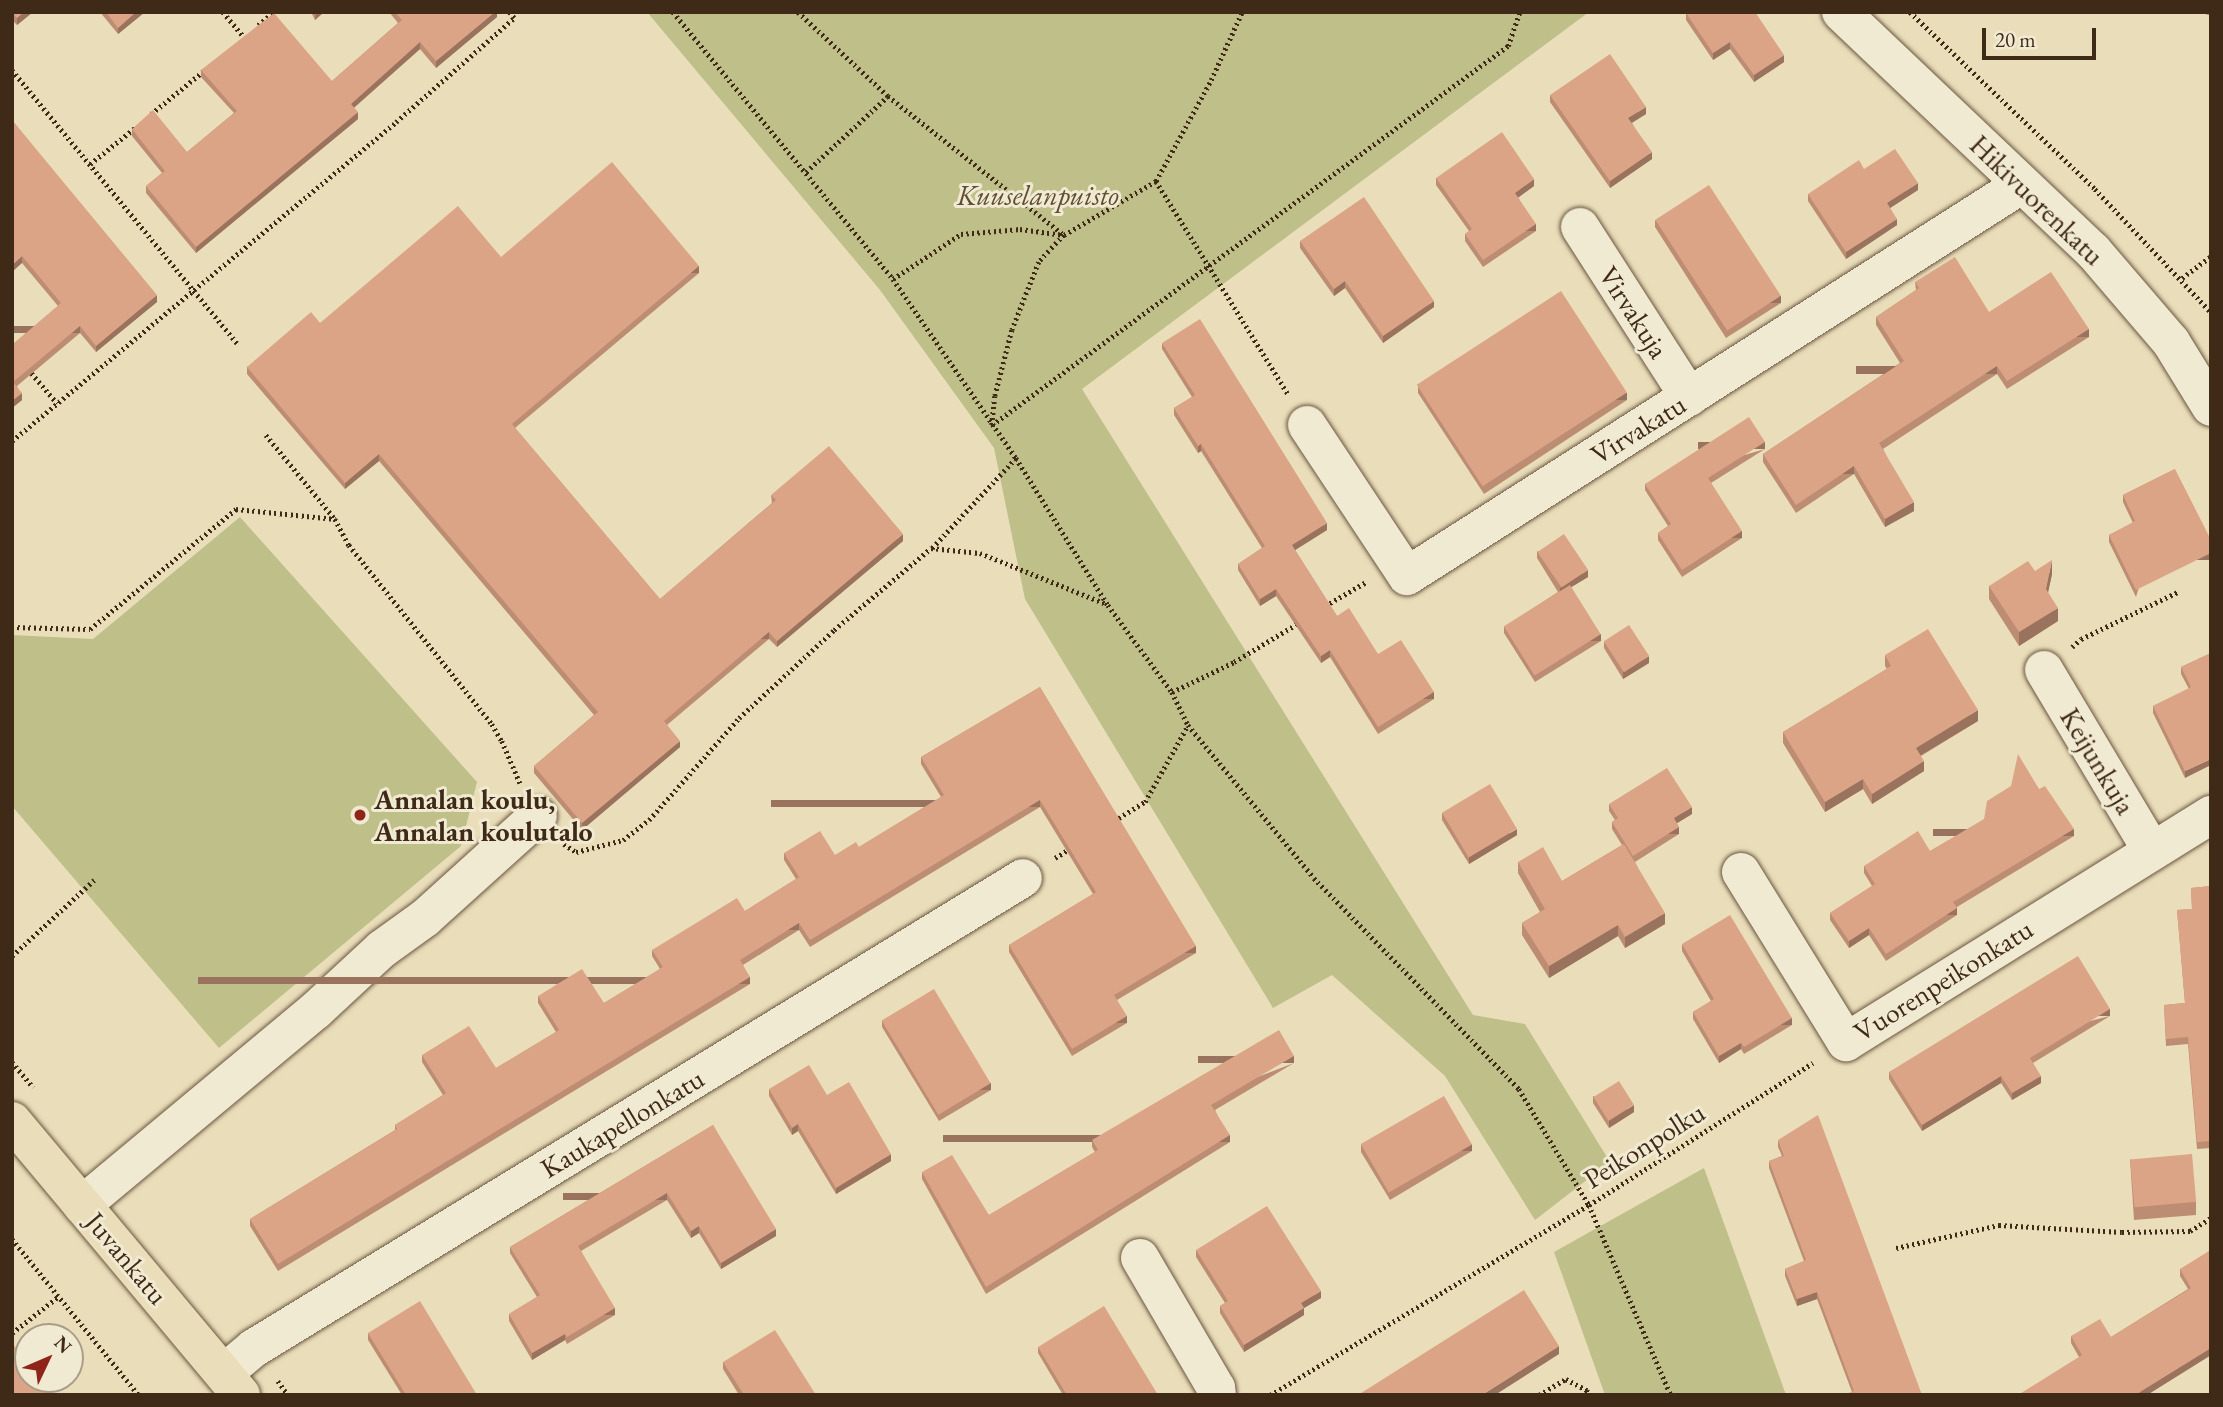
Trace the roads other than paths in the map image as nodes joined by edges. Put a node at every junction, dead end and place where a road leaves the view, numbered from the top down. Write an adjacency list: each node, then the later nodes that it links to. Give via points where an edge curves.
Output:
1 (1841, 12): 2 (street, Hikivuorenkatu)
2 (2021, 185): 4 (street, Virvakatu); 5 (street, Hikivuorenkatu, via 2093,251 2171,342)
3 (1580, 227): 4 (street, Virvakuja)
4 (1689, 397): 6 (street, Virvakatu, via 1407,576)
5 (2211, 407)
6 (1307, 425)
7 (2044, 670): 10 (street, Keijunkuja)
8 (2211, 815): 10 (street, Vuorenpeikonkatu)
9 (538, 816): 14 (street, via 425,918 382,949 315,1011)
10 (2152, 851): 11 (street, Vuorenpeikonkatu, via 1846,1042)
11 (1741, 872)
12 (1023, 878): 16 (street, Kaukapellonkatu, via 265,1340)
13 (12, 1121): 14 (main road, Juvankatu)
14 (82, 1205): 16 (main road, Juvankatu)
15 (1140, 1258): 17 (street)
16 (233, 1384)
17 (1217, 1395)

